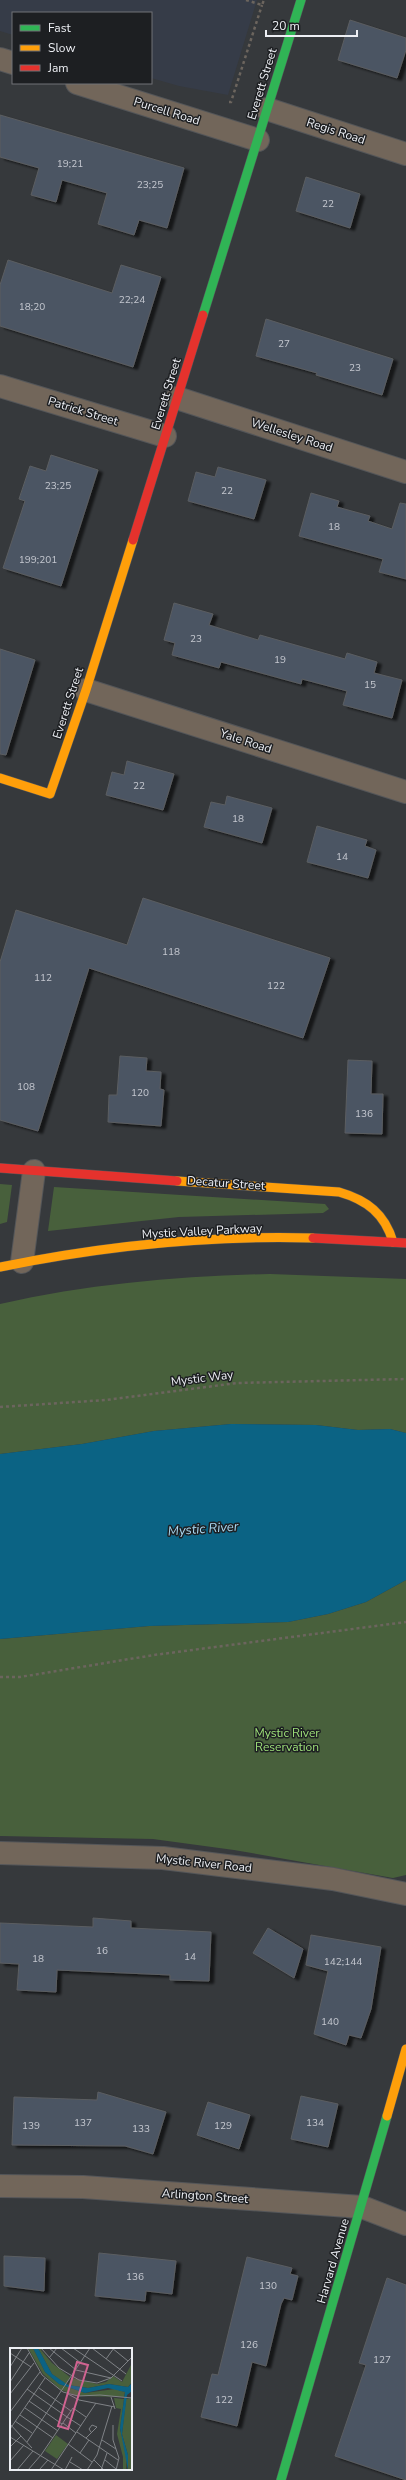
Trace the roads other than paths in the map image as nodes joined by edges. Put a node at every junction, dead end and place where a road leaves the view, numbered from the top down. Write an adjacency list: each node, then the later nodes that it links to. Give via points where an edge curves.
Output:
1 (301, 0): 5 (street, Everett Street)
2 (0, 59): 3 (street)
3 (12, 63)
4 (80, 84): 6 (street, Purcell Road)
5 (267, 109): 6 (street, Everett Street); 7 (street, Regis Road)
6 (258, 140): 9 (street, Everett Street)
7 (406, 154)
8 (0, 386): 10 (street, Patrick Street)
9 (177, 398): 10 (street, Everett Street); 11 (street, Wellesley Road)
10 (165, 436): 12 (street, Everett Street)
11 (406, 472)
12 (86, 690): 13 (street, Everett Street, via 50,794); 14 (street, Yale Road)
13 (0, 778)
14 (406, 792)
15 (0, 1168): 16 (street, Decatur Street)
16 (34, 1171): 17 (street, Decatur Street, via 339,1192 361,1199 374,1208 384,1219); 19 (street)
17 (392, 1242): 18 (street, Mystic Valley Parkway); 19 (street, Mystic Valley Parkway, via 334,1238 210,1240 105,1249)
18 (406, 1243)
19 (22, 1262): 20 (street, Mystic Valley Parkway)
20 (0, 1267)
21 (0, 1854): 22 (street, Mystic River Road, via 163,1858 333,1880)
22 (406, 1894)
23 (406, 2049): 25 (street, Harvard Avenue)
24 (0, 2186): 25 (street, Arlington Street, via 83,2187)
25 (362, 2207): 26 (street, Arlington Street); 27 (street, Harvard Avenue)
26 (406, 2224)
27 (281, 2480)

